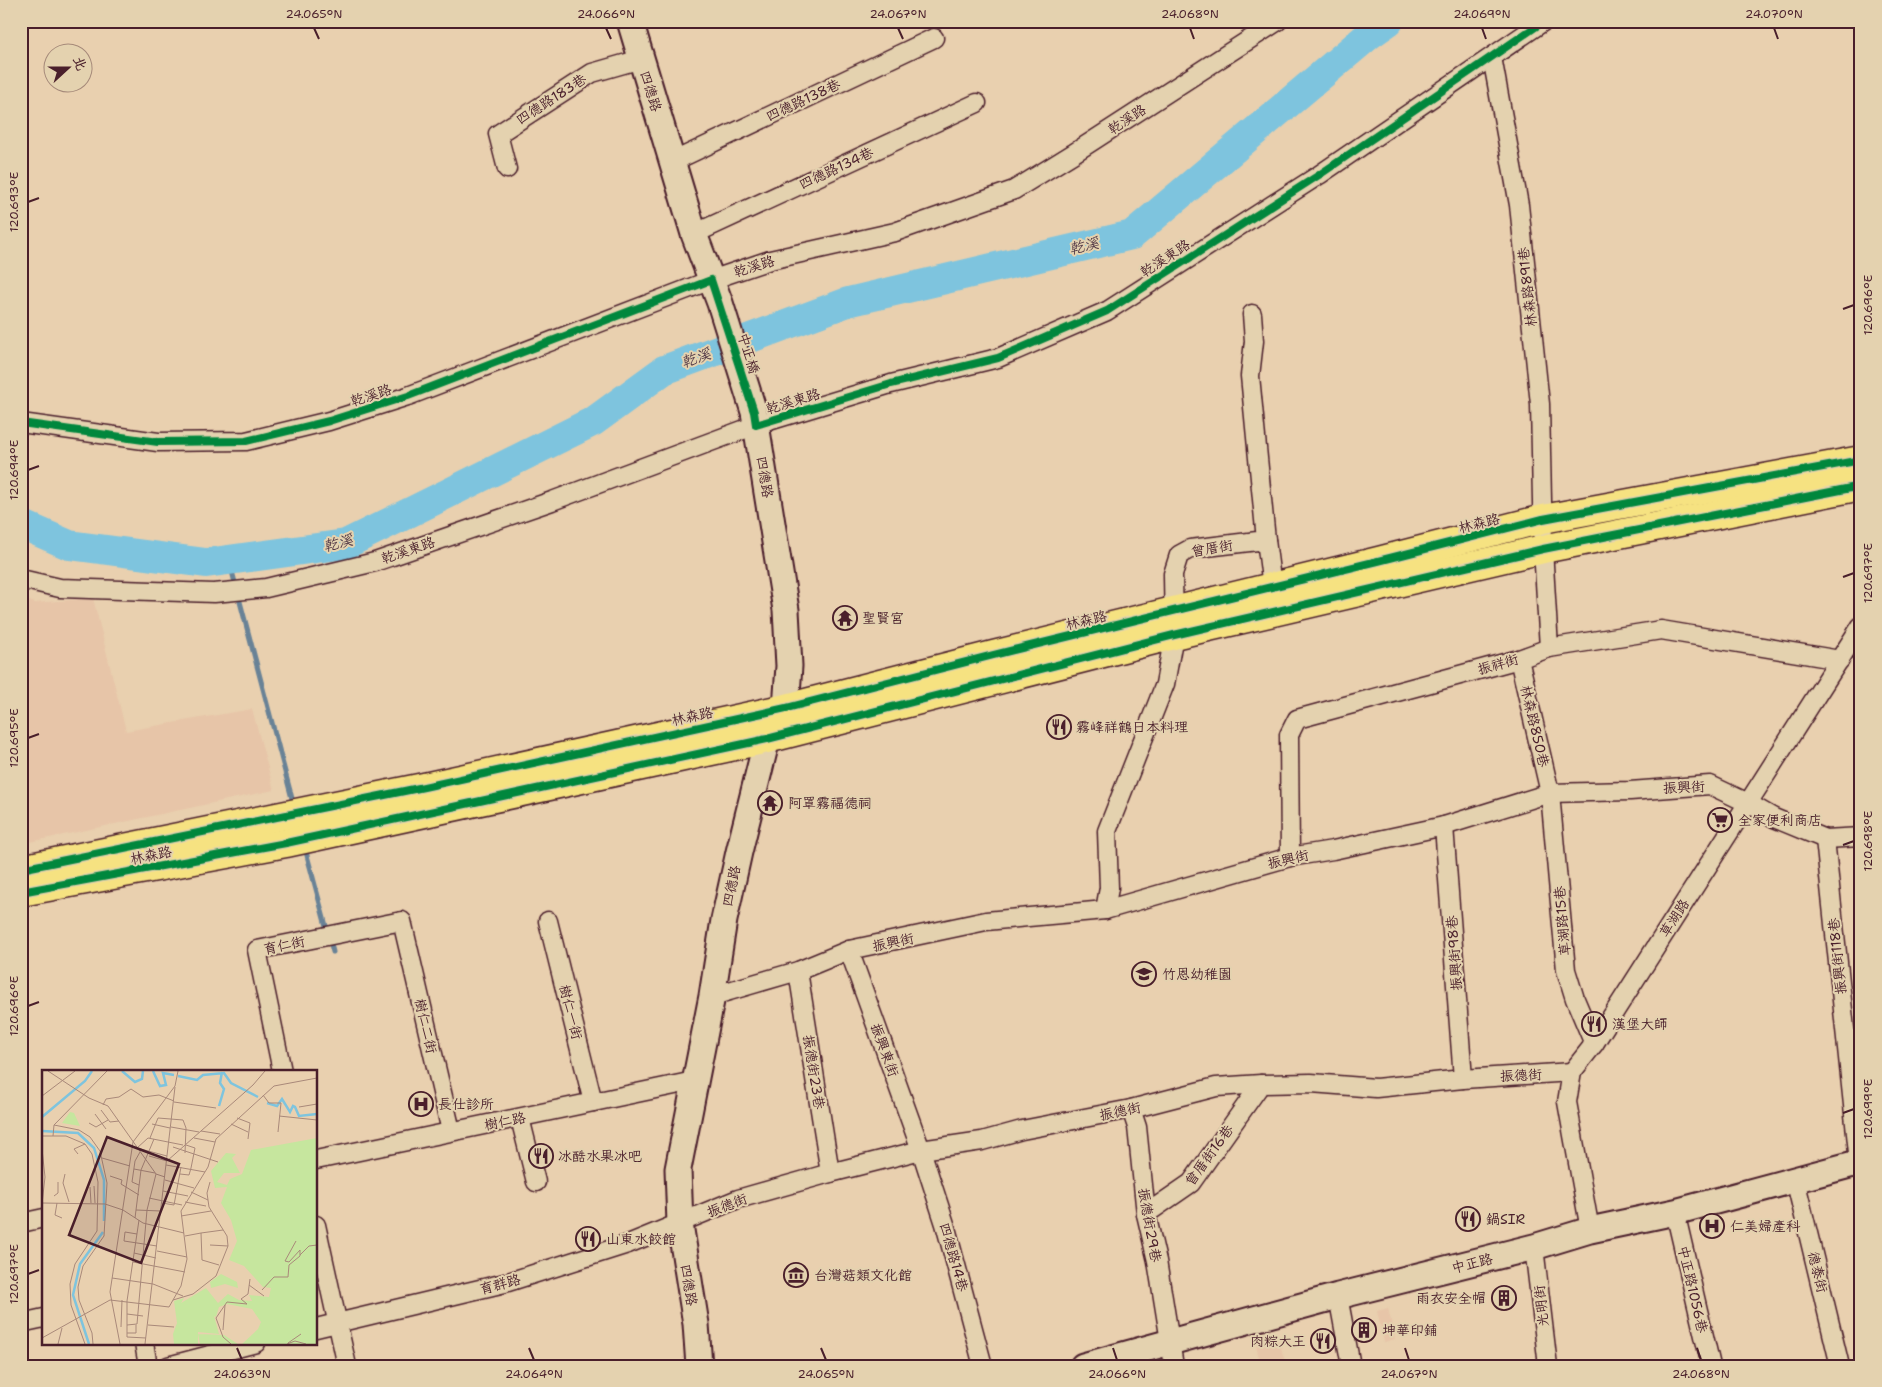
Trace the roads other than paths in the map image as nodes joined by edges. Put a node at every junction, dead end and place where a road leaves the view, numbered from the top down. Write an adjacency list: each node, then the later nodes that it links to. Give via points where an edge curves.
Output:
1 (630, 21): 6 (street, 四德路)
2 (1278, 21): 11 (street, 乾溪路, via 1014,190 895,232 770,260)
3 (1544, 21): 5 (street, 乾溪東路)
4 (934, 38): 8 (street, 四德路138巷)
5 (1492, 57): 13 (street, 乾溪東路, via 1319,175 1106,310 998,358); 17 (street, 林森路891巷, via 1519,205 1540,404)
6 (641, 58): 8 (street, 四德路); 9 (street, 四德路183巷, via 592,73 498,134)
7 (977, 103): 10 (street, 四德路134巷)
8 (672, 162): 10 (street, 四德路)
9 (508, 169)
10 (694, 234): 11 (street, 四德路)
11 (715, 291): 13 (street, 中正橋); 14 (street, 乾溪路, via 408,396 329,421 246,440 158,442)
12 (1252, 314): 18 (street, via 1254,341 1250,376)
13 (755, 418): 20 (street, 乾溪東路, via 552,501 375,562 266,588 214,593 60,588); 27 (street, 四德路, via 786,610 789,666)
14 (21, 423)
15 (1861, 460): 17 (main road, 林森路)
16 (1861, 486): 19 (main road, 林森路)
17 (1543, 519): 19 (street, 林森路891巷); 21 (main road, 林森路)
18 (1266, 540): 21 (street); 22 (street, 曾厝街, via 1190,549 1179,555 1173,574)
19 (1543, 549): 22 (main road, 林森路); 24 (street)
20 (21, 579)
21 (1272, 587): 22 (main road, 林森路)
22 (1173, 623): 27 (main road, 林森路, via 993,654); 28 (main road, 林森路); 39 (street, 曾厝街, via 1165,684 1107,831 1109,888)
23 (1861, 626): 26 (street, 草湖路)
24 (1549, 648): 25 (street, 振祥街); 26 (street, 振祥街, via 1661,630)
25 (1519, 659): 29 (street, 林森路850巷); 36 (street, 振祥街, via 1297,719 1289,735)
26 (1840, 660): 30 (street, 草湖路)
27 (786, 708): 28 (street, 四德路); 31 (main road, 林森路, via 424,787)
28 (767, 739): 31 (main road, 林森路); 44 (street, 四德路, via 734,871)
29 (1550, 793): 30 (street, 振興街, via 1710,785); 32 (street, 振興街); 45 (street, 草湖路15巷, via 1566,970)
30 (1748, 802): 35 (street, 振興街, via 1774,818); 45 (street, 草湖路)
31 (321, 821): 33 (main road)
32 (1444, 826): 36 (street, 振興街); 48 (street, 振興街98巷)
33 (282, 830): 37 (main road, 林森路); 38 (main road, 林森路)
34 (1861, 837): 35 (street, 振興街)
35 (1825, 839): 57 (street, 振興街118巷)
36 (1290, 857): 39 (street, 振興街)
37 (21, 869)
38 (21, 892)
39 (1105, 910): 42 (street, 振興街, via 986,922)
40 (402, 921): 46 (street, 育仁街, via 257,950); 54 (street, 樹仁二街)
41 (548, 921): 51 (street, 樹仁一街)
42 (850, 950): 43 (street, 振興街); 55 (street, 振興東街)
43 (798, 970): 44 (street, 振興街); 58 (street, 振德街23巷)
44 (712, 996): 49 (street, 四德路)
45 (1594, 1044): 47 (street, 草湖路)
46 (282, 1070)
47 (1572, 1072): 48 (street, 振德街); 66 (street, 草湖路, via 1567,1102)
48 (1463, 1079): 50 (street, 振德街, via 1376,1088 1311,1083)
49 (694, 1082): 51 (street, 樹仁路); 65 (street, 四德路, via 678,1169)
50 (1261, 1084): 52 (street, 振德街, via 1216,1087); 62 (street, 曾厝街16巷, via 1191,1184)
51 (593, 1102): 53 (street, 樹仁路)
52 (1130, 1109): 55 (street, 振德街, via 982,1141); 62 (street, 振德街29巷, via 1137,1126)
53 (520, 1118): 54 (street, 樹仁路); 60 (street)
54 (451, 1131): 56 (street, 樹仁路)
55 (921, 1150): 58 (street, 振德街); 82 (street, 四德路14巷, via 955,1258)
56 (318, 1160)
57 (1857, 1166): 59 (street, 中正路)
58 (830, 1173): 65 (street, 振德街, via 738,1199)
59 (1795, 1179): 61 (street, 中正路); 88 (street, 德泰街)
60 (536, 1182)
61 (1676, 1212): 66 (street, 中正路); 87 (street, 中正路1056巷)
62 (1146, 1214): 74 (street, 振德街29巷)
63 (42, 1218): 64 (street)
64 (21, 1223)
65 (680, 1224): 71 (street, 育群路, via 505,1283); 81 (street, 四德路, via 696,1324)
66 (1590, 1230): 68 (street, 中正路)
67 (318, 1234): 71 (street)
68 (1534, 1247): 69 (street, 中正路); 86 (street, 光明街)
69 (1338, 1296): 74 (street, 中正路); 85 (street)
70 (42, 1318): 72 (street)
71 (338, 1322): 73 (street, 育群路); 80 (street)
72 (21, 1323)
73 (318, 1327)
74 (1170, 1341): 77 (street, 中正路); 84 (street, 振德街29巷)
75 (144, 1344): 78 (street)
76 (252, 1344): 79 (street)
77 (1128, 1360): 83 (street, 中正路)
78 (148, 1366)
79 (168, 1366)
80 (348, 1366)
81 (699, 1366)
82 (982, 1366)
83 (1083, 1366)
84 (1174, 1366)
85 (1351, 1366)
86 (1548, 1366)
87 (1711, 1366)
88 (1840, 1366)

